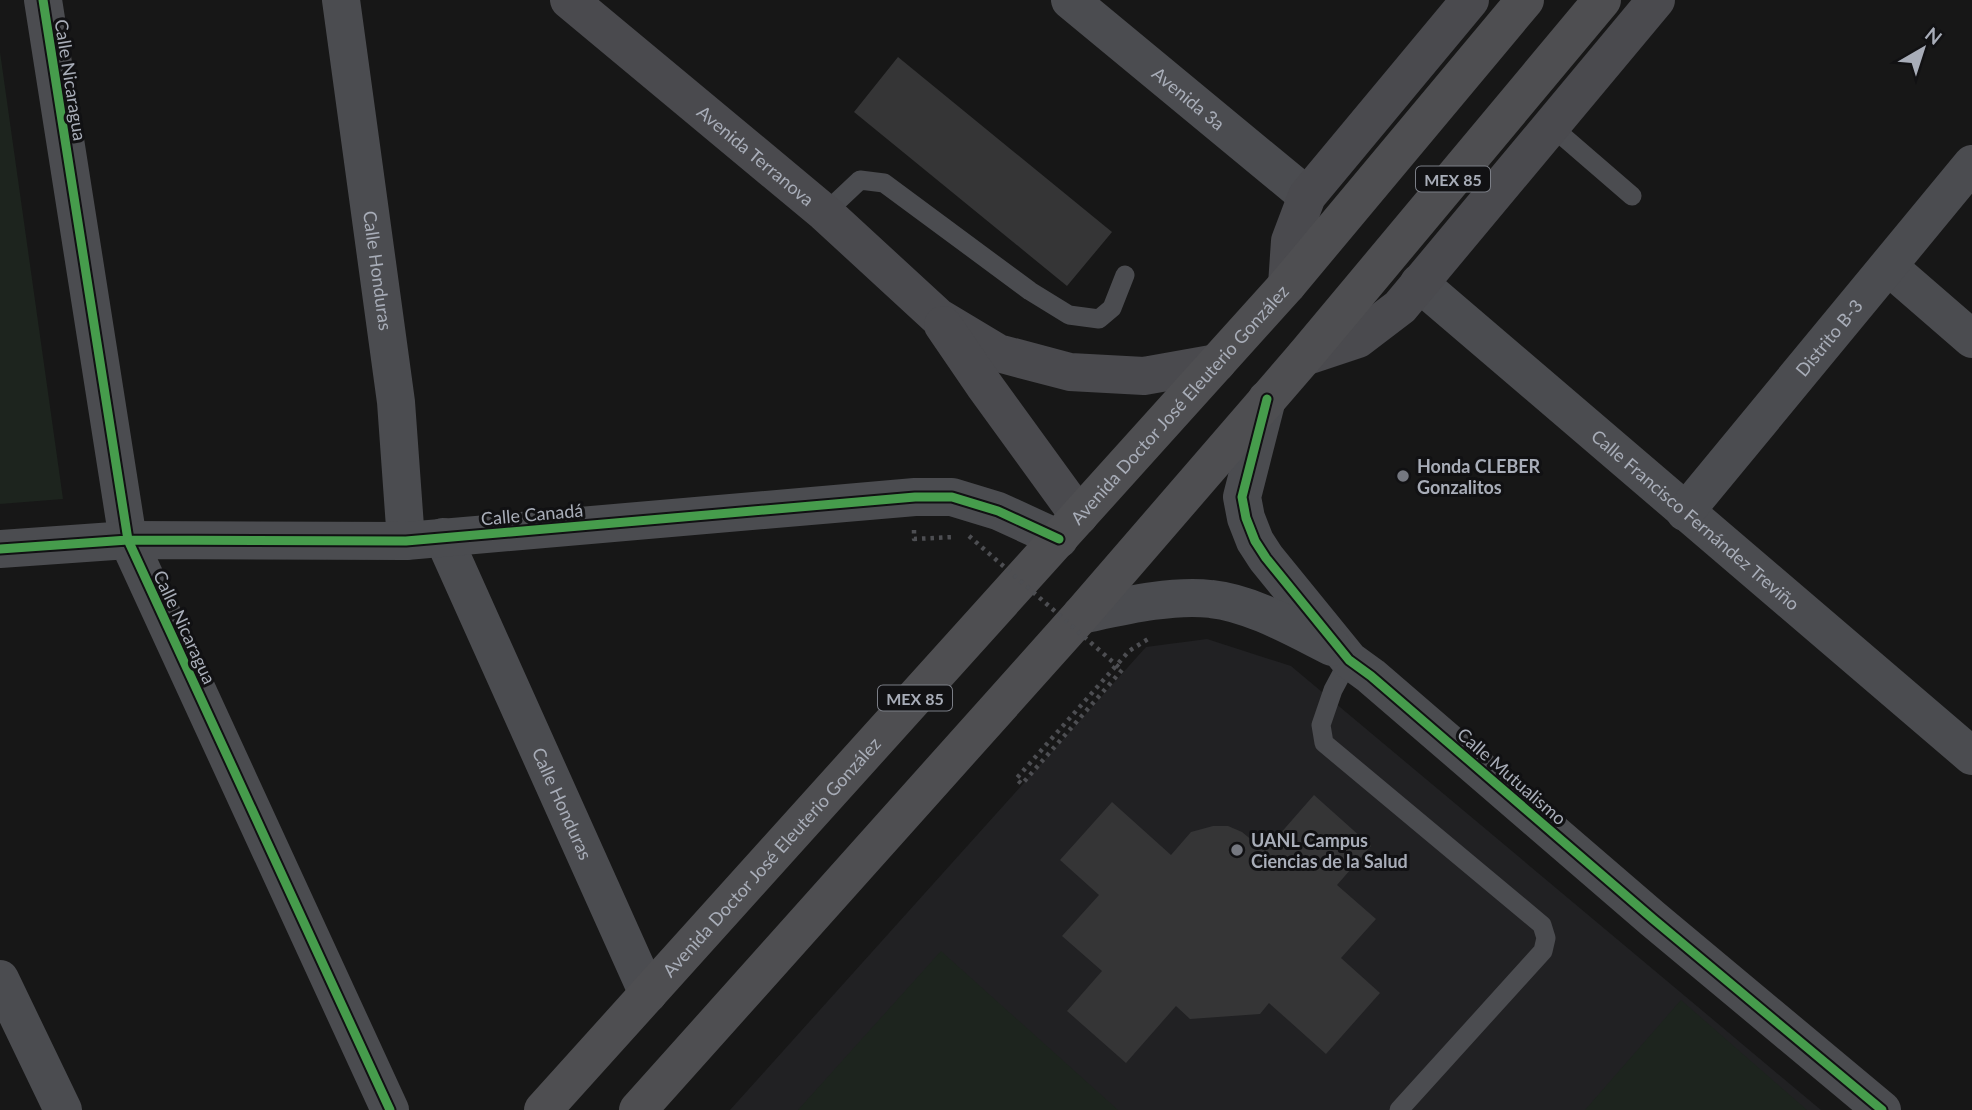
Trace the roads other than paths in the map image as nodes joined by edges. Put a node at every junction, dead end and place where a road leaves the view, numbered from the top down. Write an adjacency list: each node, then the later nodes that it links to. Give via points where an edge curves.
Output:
1 (43, 0): 26 (street, Calle Nicaragua)
2 (341, 0): 25 (street, Calle Honduras, via 396,402)
3 (1070, 0): 11 (street, Avenida 3a)
4 (1469, 0): 11 (street)
5 (1525, 0): 17 (highway, Avenida Doctor José Eleuterio González / MEX 85)
6 (1602, 0): 20 (highway, MEX 85)
7 (1656, 0): 9 (street)
8 (583, 4): 13 (street, Avenida Terranova)
9 (1551, 126): 12 (lane); 16 (street)
10 (1972, 164): 14 (street, Distrito B-3)
11 (1307, 196): 17 (street, via 1290,241)
12 (1632, 196)
13 (825, 213): 15 (lane, via 860,180 884,183 1069,315 1099,319 1112,308); 18 (street, Avenida Terranova)
14 (1889, 267): 19 (street); 23 (street, Distrito B-3)
15 (1125, 275)
16 (1419, 283): 20 (street, via 1399,307 1358,339); 23 (street, Calle Francisco Fernández Treviño)
17 (1287, 285): 21 (highway, Avenida Doctor José Eleuterio González / MEX 85)
18 (938, 317): 21 (street, Avenida Terranova, via 998,353 1070,372 1144,376); 24 (street, Avenida Terranova)
19 (1972, 338)
20 (1304, 357): 22 (highway, MEX 85)
21 (1217, 363): 24 (highway, Avenida Doctor José Eleuterio González / MEX 85)
22 (1267, 399): 28 (highway, MEX 85); 29 (street, Calle Mutualismo, via 1242,497 1246,518 1266,558)
23 (1685, 512): 30 (street, Calle Francisco Fernández Treviño)
24 (1069, 527): 25 (street, Calle Canadá, via 952,497 915,497); 31 (highway, Avenida Doctor José Eleuterio González / MEX 85)
25 (425, 539): 26 (street, Calle Canadá); 31 (street, Calle Honduras)
26 (128, 540): 27 (street, Calle Canadá); 34 (street, Calle Nicaragua)
27 (0, 548)
28 (1081, 615): 29 (street, Calle Mutualismo, via 1211,598 1273,619); 36 (highway, MEX 85)
29 (1346, 656): 37 (lane, via 1321,724 1324,743 1542,925 1546,939 1543,951); 38 (street, Calle Mutualismo)
30 (1972, 756)
31 (648, 994): 35 (highway, Avenida Doctor José Eleuterio González / MEX 85)
32 (4, 998): 33 (street)
33 (63, 1110)
34 (390, 1110)
35 (543, 1110)
36 (638, 1110)
37 (1399, 1110)
38 (1882, 1110)

